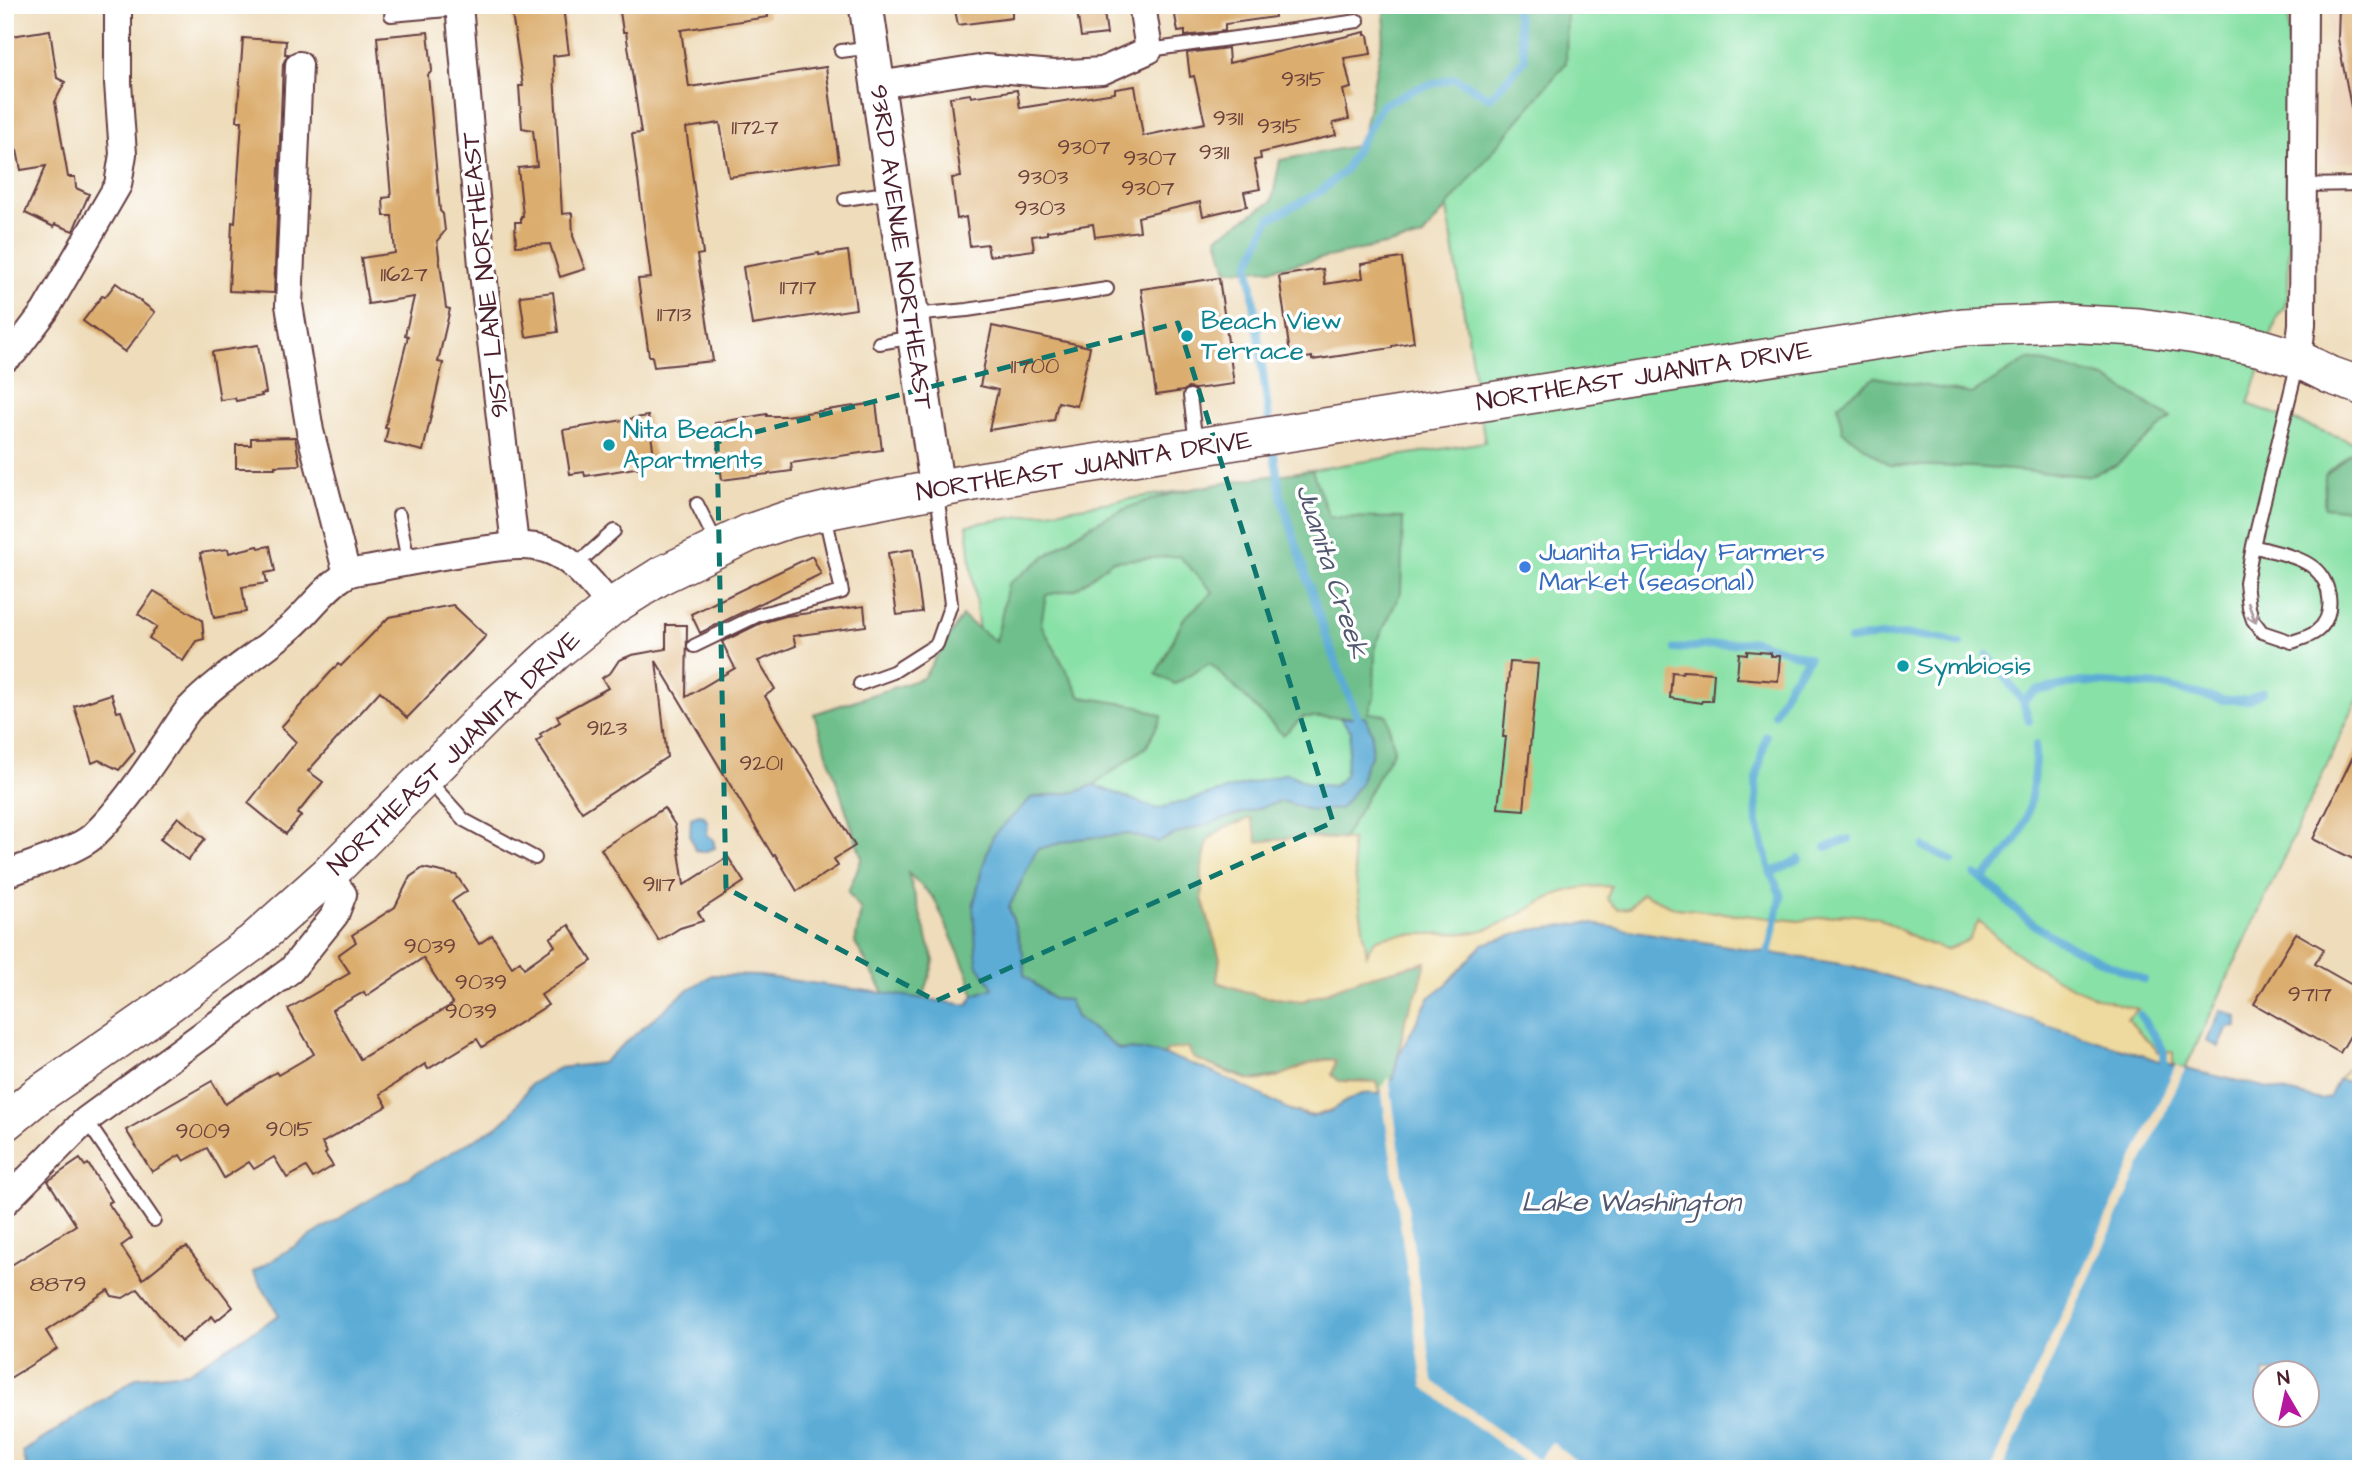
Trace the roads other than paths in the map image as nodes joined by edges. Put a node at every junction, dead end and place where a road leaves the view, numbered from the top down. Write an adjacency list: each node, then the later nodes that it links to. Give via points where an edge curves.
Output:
1 (118, 5): 18 (street, via 123,154 118,185 45,311)
2 (866, 5): 10 (street, 93RD AVENUE NORTHEAST, via 856,49)
3 (1142, 5): 8 (street)
4 (2304, 5): 12 (street, via 2296,126)
5 (459, 7): 6 (lane); 28 (street, 91ST LANE NORTHEAST, via 482,265)
6 (391, 15)
7 (1358, 21): 8 (lane)
8 (1149, 50): 10 (street, via 1102,71 1054,74 985,68)
9 (299, 65): 33 (street, via 289,305 310,431)
10 (878, 85): 13 (street, 93RD AVENUE NORTHEAST)
11 (2361, 184): 12 (lane)
12 (2302, 185): 19 (street)
13 (893, 192): 14 (lane); 16 (street, 93RD AVENUE NORTHEAST)
14 (845, 199)
15 (1107, 289): 16 (lane, via 967,310)
16 (913, 326): 17 (lane); 23 (street, 93RD AVENUE NORTHEAST)
17 (879, 343)
18 (5, 359)
19 (2298, 359): 20 (main road, NORTHEAST JUANITA DRIVE); 22 (main road, NORTHEAST JUANITA DRIVE, via 2258,347 2139,327 2062,323 1963,327); 30 (lane)
20 (2361, 386)
21 (1191, 396): 22 (lane)
22 (1197, 447): 23 (main road, NORTHEAST JUANITA DRIVE)
23 (937, 489): 25 (main road, NORTHEAST JUANITA DRIVE); 36 (lane, via 951,604 937,644 893,672)
24 (697, 504): 29 (lane)
25 (825, 511): 29 (main road, NORTHEAST JUANITA DRIVE); 35 (lane, via 842,592 758,615)
26 (399, 515): 31 (lane)
27 (614, 531): 32 (lane)
28 (515, 545): 31 (street); 32 (street, via 556,551)
29 (719, 546): 34 (main road, NORTHEAST JUANITA DRIVE)
30 (2253, 546): 30 (lane, one-way to 30, via 2246,595 2262,632 2292,642 2319,630 2330,607 2324,579 2302,561)
31 (408, 561): 33 (street)
32 (575, 566): 34 (street)
33 (347, 574): 39 (street, via 188,710 131,792 91,838)
34 (611, 607): 37 (main road, NORTHEAST JUANITA DRIVE, via 491,711)
35 (694, 646)
36 (860, 684)
37 (426, 777): 38 (lane, via 464,820); 40 (main road, NORTHEAST JUANITA DRIVE)
38 (534, 858)
39 (5, 874)
40 (328, 874): 41 (street, via 343,894 335,915 291,970); 42 (main road, NORTHEAST JUANITA DRIVE, via 252,943)
41 (86, 1120): 43 (street); 44 (lane)
42 (5, 1122)
43 (5, 1202)
44 (153, 1220)

